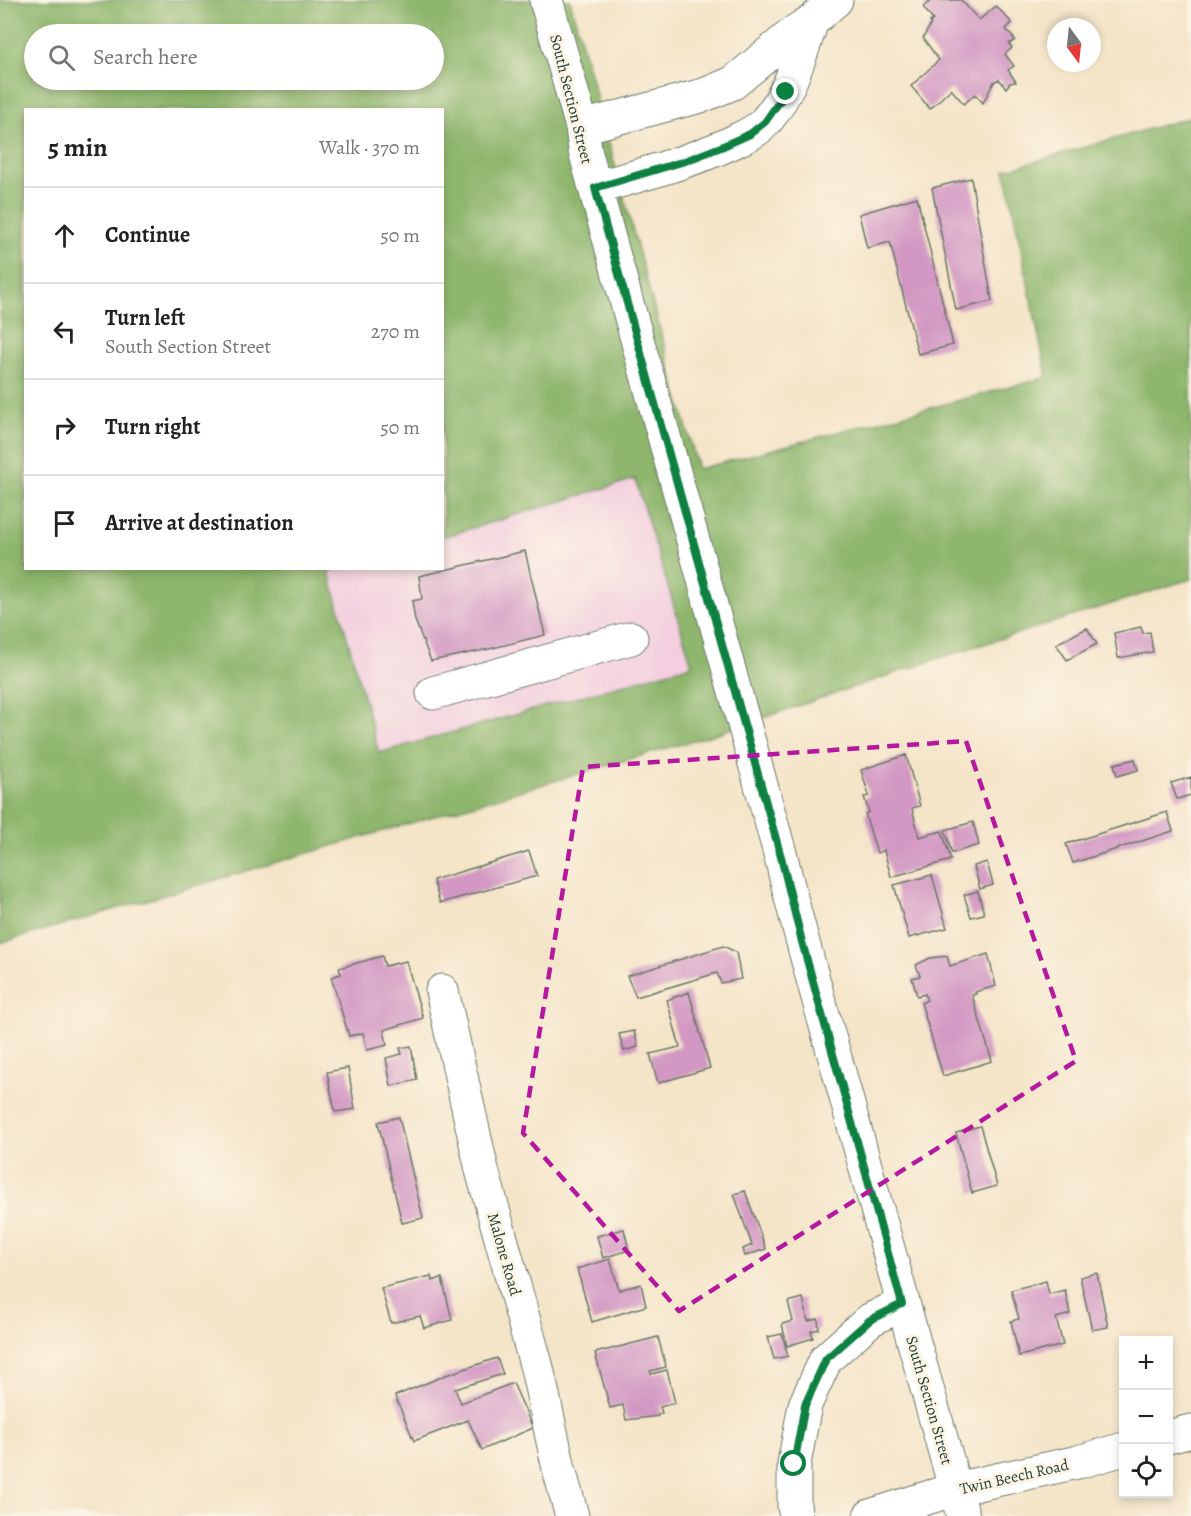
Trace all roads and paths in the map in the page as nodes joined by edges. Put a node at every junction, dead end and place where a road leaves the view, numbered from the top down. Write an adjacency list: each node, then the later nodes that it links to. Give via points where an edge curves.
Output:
1 (546, 0): 3 (street, South Section Street)
2 (824, 11): 3 (street, via 733,83 704,95); 4 (street, via 786,92 765,122 750,134 685,161)
3 (582, 127): 4 (street, South Section Street)
4 (595, 188): 8 (street, South Section Street)
5 (631, 638): 6 (street)
6 (433, 693)
7 (442, 991): 13 (street, Malone Road, via 482,1170 534,1355)
8 (902, 1304): 12 (street, South Section Street); 14 (street, via 870,1320 826,1359 805,1405 794,1464)
9 (1191, 1431): 10 (street)
10 (1173, 1436)
11 (1119, 1450): 12 (street, Twin Beech Road)
12 (959, 1502): 15 (street, Twin Beech Road)
13 (572, 1516)
14 (796, 1516)
15 (870, 1516)

